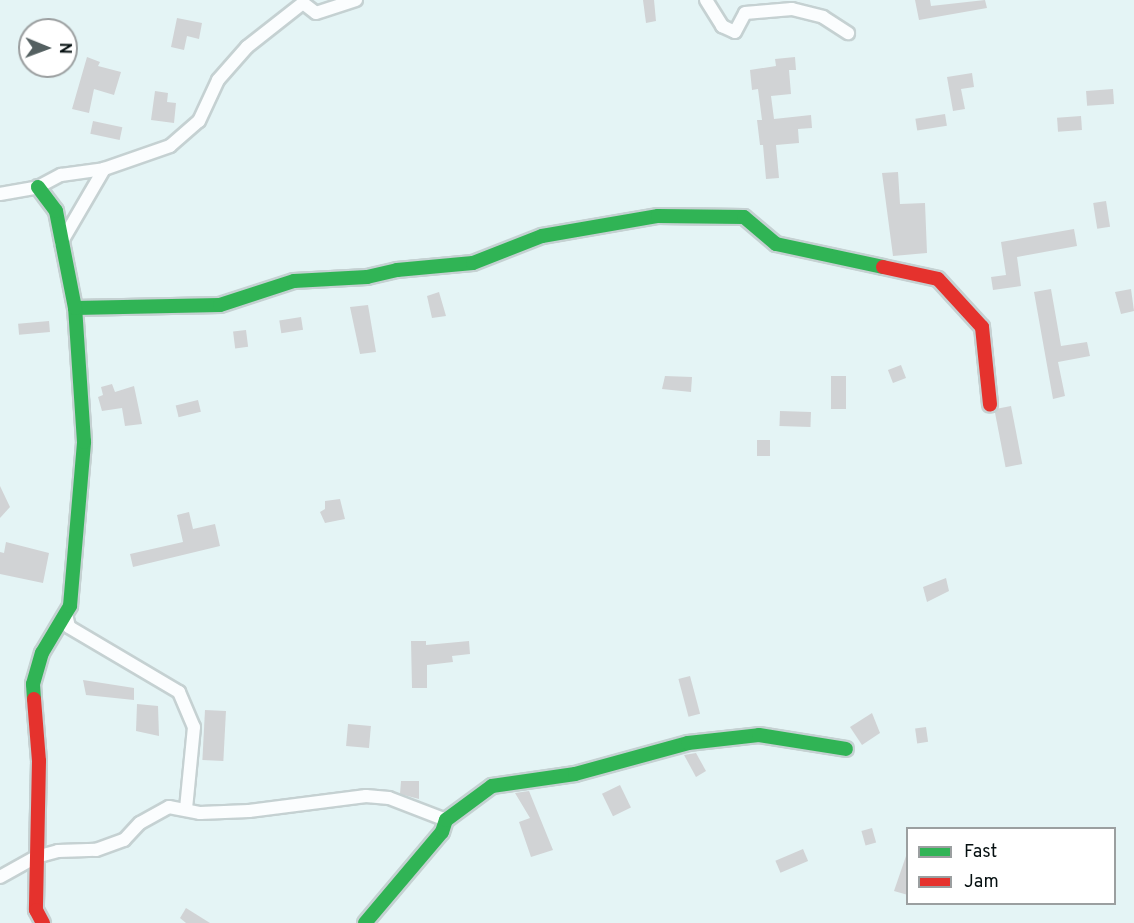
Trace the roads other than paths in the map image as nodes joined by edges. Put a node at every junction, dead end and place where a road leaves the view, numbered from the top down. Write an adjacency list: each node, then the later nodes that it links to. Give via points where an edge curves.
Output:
1 (356, 0): 3 (street, via 316,13)
2 (706, 0): 4 (street, via 722,27 735,32 745,13 792,9 823,17)
3 (300, 1): 5 (street, via 247,47 218,80 200,121 170,146)
4 (848, 33)
5 (104, 169): 6 (street, via 61,175); 8 (street)
6 (38, 187): 7 (street); 8 (street, via 56,211)
7 (0, 194)
8 (60, 245): 9 (street)
9 (75, 308): 10 (street, via 220,305 294,281 367,277 397,270 473,263 542,236 584,226 658,216 744,217 776,244 939,279 982,327); 11 (street, via 84,442 70,606)
10 (990, 405)
11 (66, 614): 13 (street, via 69,627 179,692 194,727); 15 (street, via 42,653 33,684 39,760)
12 (846, 749): 14 (street, via 759,735 688,743 575,774 492,786)
13 (186, 809): 14 (street, via 200,813 249,811 366,796 389,798); 15 (street, via 159,809 124,840 96,850 58,851)
14 (446, 820): 18 (street, via 442,832)
15 (36, 857): 16 (street); 17 (street, via 36,910)
16 (0, 876)
17 (43, 923)
18 (365, 923)

